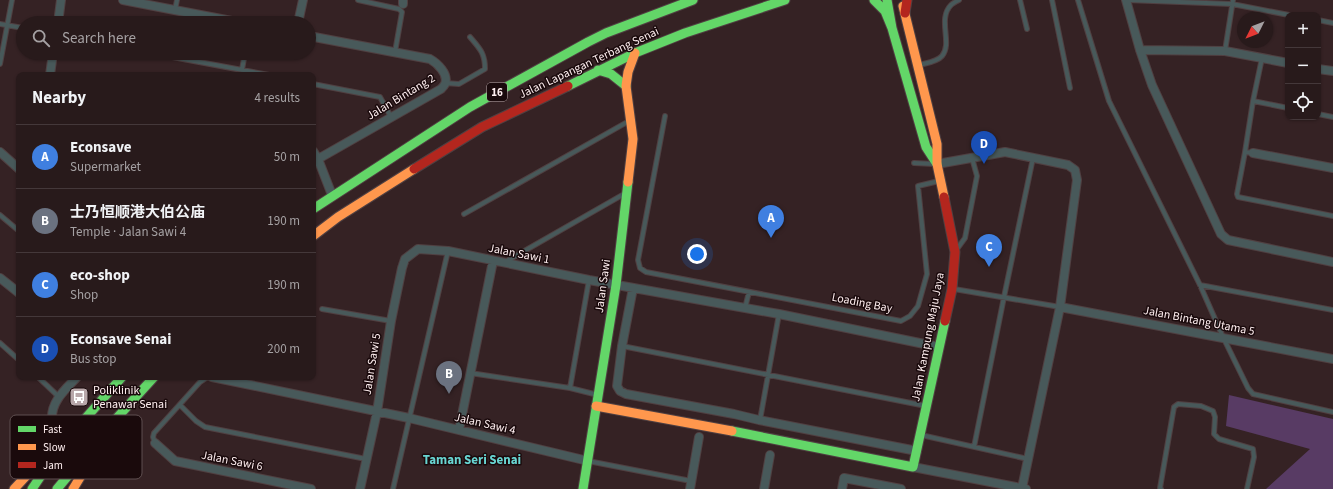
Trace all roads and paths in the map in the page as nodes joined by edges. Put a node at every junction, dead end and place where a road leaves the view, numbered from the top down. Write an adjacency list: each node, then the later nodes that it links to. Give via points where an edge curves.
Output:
1 (12, 0): 28 (lane)
2 (61, 0): 22 (street)
3 (123, 0): 19 (street)
4 (177, 0): 19 (lane)
5 (303, 0): 24 (street)
6 (358, 0): 36 (lane, via 399,9 402,12)
7 (694, 0): 73 (main road, Jalan Lapangan Terbang Senai / 16, via 588,42 470,107)
8 (785, 0): 37 (main road, Jalan Lapangan Terbang Senai / 16)
9 (874, 0): 30 (main road, via 885,11)
10 (887, 0): 30 (main road, Jalan Kampung Maju Jaya)
11 (902, 0): 20 (main road, Jalan Kampung Maju Jaya)
12 (907, 0): 20 (main road)
13 (959, 0): 44 (lane, via 951,5 946,14 946,49 942,56)
14 (1020, 0): 31 (lane)
15 (1052, 0): 54 (lane)
16 (1078, 0): 89 (lane, via 1109,101)
17 (1126, 0): 18 (lane); 34 (street)
18 (1233, 2): 21 (lane); 35 (lane)
19 (175, 10): 23 (street)
20 (905, 13): 44 (main road, Jalan Kampung Maju Jaya)
21 (1285, 14)
22 (59, 16)
23 (206, 16)
24 (300, 16)
25 (1321, 21): 26 (lane)
26 (1333, 23)
27 (0, 24): 28 (lane)
28 (8, 25): 29 (lane); 43 (lane)
29 (16, 27)
30 (892, 28): 68 (main road, Jalan Kampung Maju Jaya, via 926,147)
31 (1027, 29)
32 (316, 37): 36 (street, Jalan Bintang 2)
33 (470, 37): 51 (lane, via 485,58 485,69 459,84)
34 (1140, 50): 35 (street); 84 (street, via 1152,84 1221,234 1228,240)
35 (1225, 51): 38 (street)
36 (394, 52): 51 (street, Jalan Bintang 2, via 430,59 445,75)
37 (635, 53): 47 (main road, Jalan Lapangan Terbang Senai / 16); 53 (main road, Jalan Sawi)
38 (1262, 58): 42 (street); 55 (lane)
39 (52, 60): 49 (street)
40 (188, 60): 46 (lane)
41 (244, 60): 46 (lane)
42 (1285, 62)
43 (0, 64)
44 (918, 65): 68 (main road, Jalan Kampung Maju Jaya, via 937,144)
45 (1321, 69): 48 (street)
46 (242, 70): 50 (lane)
47 (598, 70): 53 (main road, via 611,74); 79 (main road, Jalan Lapangan Terbang Senai / 16, via 482,127 338,217)
48 (1333, 71)
49 (50, 72)
50 (253, 72)
51 (445, 84): 60 (street, Jalan Bintang 2, via 441,89)
52 (316, 85): 60 (lane, via 380,97)
53 (626, 86): 61 (main road, Jalan Sawi)
54 (1070, 88)
55 (1253, 101): 56 (lane); 63 (lane)
56 (1285, 107)
57 (1321, 115): 59 (lane)
58 (665, 116): 93 (lane, via 638,265 646,272)
59 (1333, 117)
60 (391, 118): 66 (street, Jalan Bintang 2)
61 (631, 120): 72 (main road, Jalan Sawi, via 633,138); 75 (lane)
62 (0, 152): 69 (street)
63 (1249, 152): 70 (street); 77 (lane, via 1236,194 1238,197)
64 (972, 158): 65 (street, via 1005,152); 68 (street); 82 (lane, via 976,176 965,238)
65 (1034, 158): 94 (lane); 95 (street, via 1068,165 1075,170 1077,180)
66 (316, 162): 73 (street)
67 (914, 163): 68 (lane)
68 (937, 164): 71 (main road, Jalan Kampung Maju Jaya)
69 (16, 165)
70 (1333, 168)
71 (941, 181): 82 (main road, Jalan Kampung Maju Jaya); 93 (lane, Loading Bay, via 918,186 927,274 918,306 910,316 901,321)
72 (627, 192): 85 (lane); 88 (main road, Jalan Sawi)
73 (332, 196): 74 (main road, Jalan Lapangan Terbang Senai / 16)
74 (316, 207)
75 (464, 214)
76 (0, 215): 78 (lane)
77 (1333, 216)
78 (16, 228)
79 (316, 234)
80 (418, 249): 81 (street, Jalan Sawi 1); 100 (street, Jalan Sawi 5, via 406,259 402,268)
81 (448, 251): 83 (street, Jalan Sawi 1); 126 (lane)
82 (954, 252): 91 (main road, Jalan Kampung Maju Jaya)
83 (493, 261): 85 (street, Jalan Sawi 1); 107 (street)
84 (1333, 262)
85 (503, 263): 87 (street, Jalan Sawi 1)
86 (0, 278): 92 (street)
87 (589, 280): 88 (street, Jalan Sawi 1); 115 (lane)
88 (616, 285): 90 (street, Jalan Sawi 1); 116 (main road, Jalan Sawi)
89 (1200, 285): 98 (lane); 101 (lane)
90 (633, 288): 96 (street, Jalan Sawi 1); 103 (street)
91 (952, 289): 94 (lane); 104 (main road, Jalan Kampung Maju Jaya)
92 (16, 291)
93 (749, 292): 96 (lane)
94 (1004, 297): 95 (lane); 132 (lane)
95 (1060, 307): 101 (street, Jalan Bintang Utama 5); 136 (street)
96 (745, 308): 99 (street, Jalan Sawi 1)
97 (322, 310): 100 (lane)
98 (1333, 310)
99 (779, 314): 104 (street, Jalan Sawi 1); 108 (lane)
100 (391, 321): 121 (street, Jalan Sawi 5)
101 (1223, 337): 106 (street, Jalan Bintang Utama 5); 122 (lane, via 1253,394)
102 (0, 343): 105 (lane)
103 (622, 346): 108 (lane); 127 (street, via 617,386 620,391)
104 (939, 347): 120 (main road, Jalan Kampung Maju Jaya)
105 (16, 357)
106 (1333, 359)
107 (470, 373): 115 (lane); 128 (street)
108 (768, 375): 120 (lane); 127 (lane)
109 (41, 380): 117 (lane)
110 (74, 380): 117 (street)
111 (119, 380): 124 (main road)
112 (151, 380): 125 (main road)
113 (203, 380): 118 (lane)
114 (226, 380): 121 (street, Jalan Sawi 4)
115 (570, 388): 116 (lane)
116 (598, 396): 119 (main road, Jalan Sawi)
117 (59, 397): 123 (street)
118 (180, 405): 131 (lane, via 154,433); 135 (lane, via 205,427)
119 (596, 406): 137 (main road, Jalan Sawi); 138 (main road)
120 (926, 406): 129 (main road, Jalan Kampung Maju Jaya)
121 (377, 412): 126 (street, Jalan Sawi 4); 135 (street, Jalan Sawi 5)
122 (1333, 412)
123 (53, 415)
124 (88, 415)
125 (120, 415)
126 (409, 418): 128 (street, Jalan Sawi 4); 150 (lane)
127 (760, 420): 133 (street)
128 (459, 430): 137 (street, Jalan Sawi 4)
129 (920, 435): 132 (lane); 133 (main road, Jalan Kampung Maju Jaya)
130 (699, 437): 143 (street)
131 (155, 444): 148 (street, Jalan Sawi 6, via 175,461)
132 (974, 447): 136 (lane)
133 (917, 451): 138 (main road, Jalan Kampung Maju Jaya)
134 (770, 455): 152 (street)
135 (367, 459): 149 (street, Jalan Sawi 5)
136 (1028, 459): 155 (street)
137 (588, 460): 143 (lane); 151 (main road, Jalan Sawi)
138 (913, 467): 155 (street)
139 (23, 479): 144 (main road)
140 (39, 479): 145 (main road)
141 (65, 479): 146 (main road)
142 (79, 479): 147 (main road)
143 (691, 485)
144 (14, 489)
145 (32, 489)
146 (57, 489)
147 (73, 489)
148 (311, 489)
149 (360, 489)
150 (393, 489)
151 (583, 489)
152 (764, 489)
153 (842, 489): 154 (street, via 844,478)
154 (901, 489)
155 (1024, 489)
156 (1161, 489): 157 (lane, via 1174,407 1178,404 1201,406 1213,411 1214,434 1219,440 1253,449 1254,457)
157 (1247, 489)

